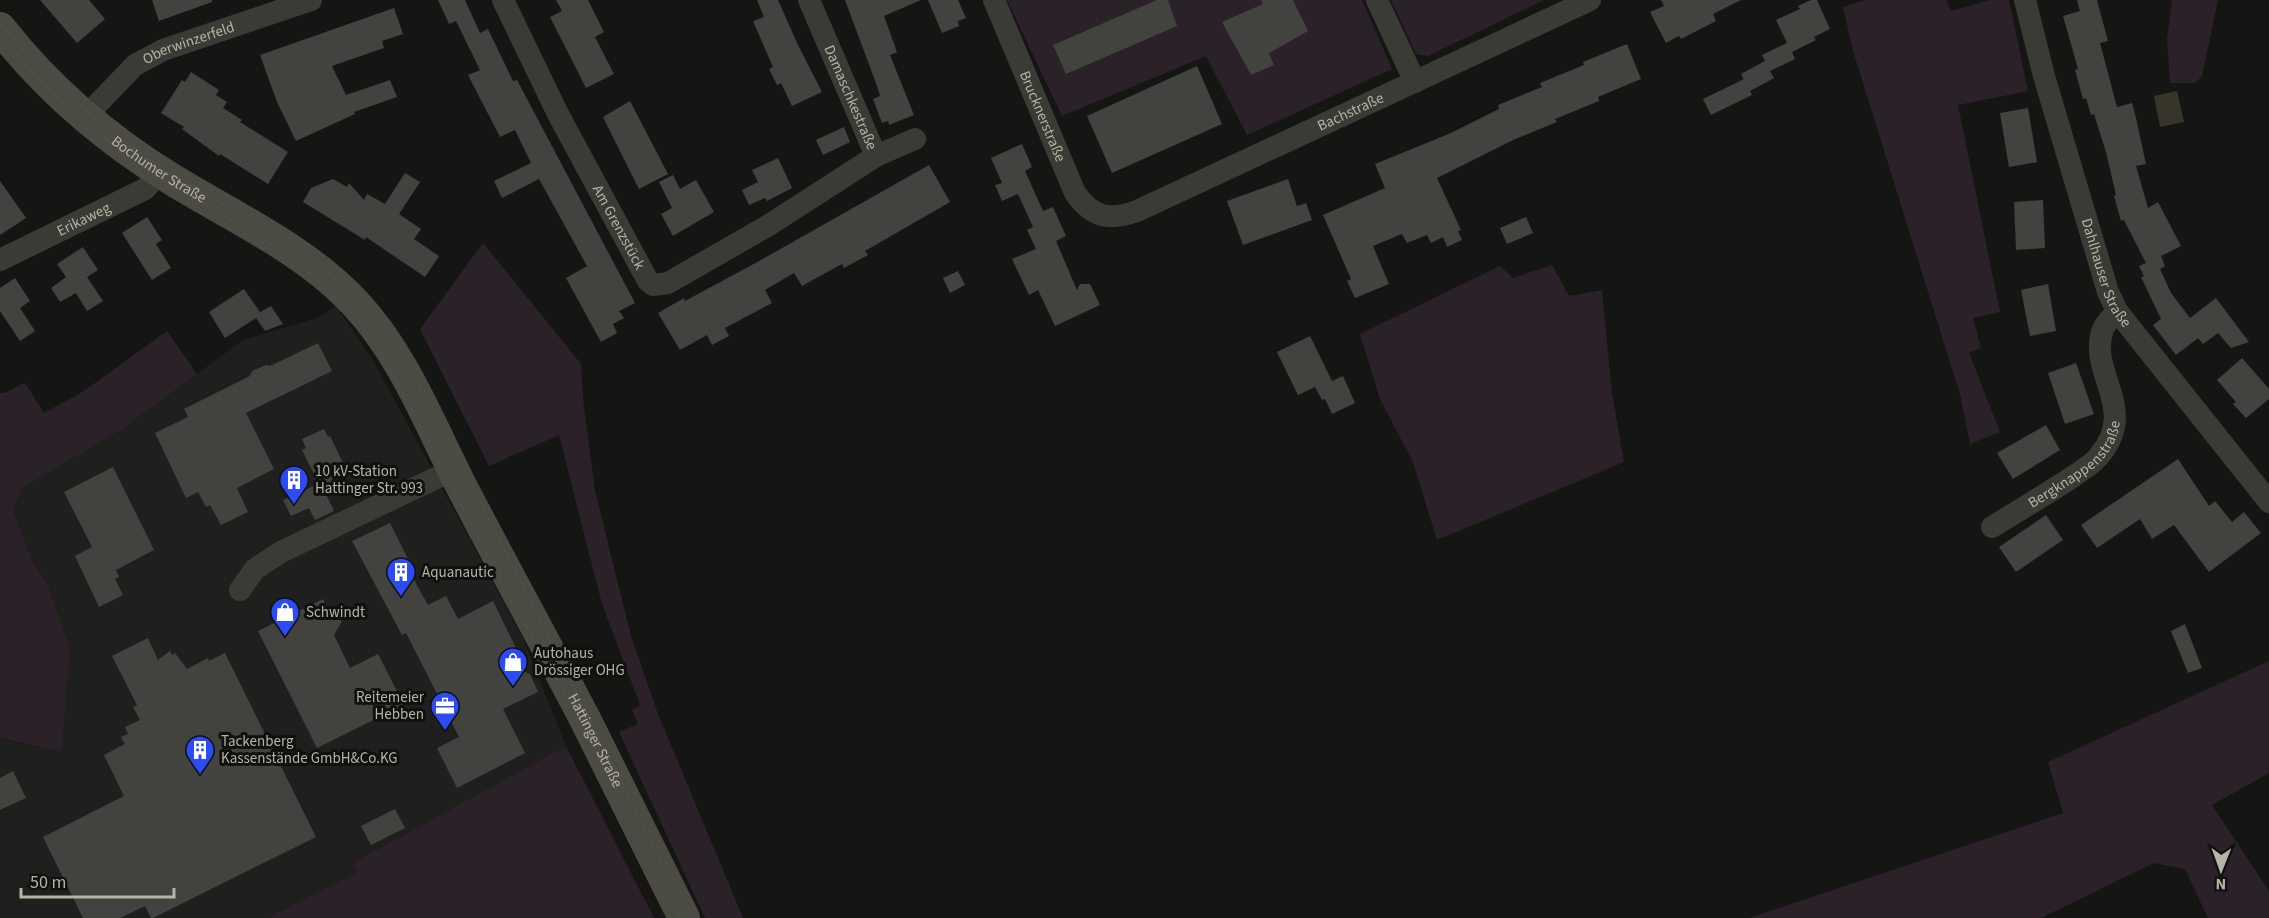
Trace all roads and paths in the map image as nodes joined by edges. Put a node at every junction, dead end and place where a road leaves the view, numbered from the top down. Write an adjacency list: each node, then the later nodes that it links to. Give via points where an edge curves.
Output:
1 (311, 0): 10 (street, Oberwinzerfeld, via 163,50 135,65)
2 (503, 0): 12 (street, Am Grenzstück, via 558,114 653,285 668,283 770,225)
3 (809, 0): 12 (street, Damaschkestraße)
4 (994, 0): 14 (street, Brucknerstraße, via 1075,193 1086,208)
5 (1377, 0): 9 (street)
6 (1590, 0): 9 (street, Bachstraße)
7 (2025, 0): 17 (street, Dahlhauser Straße, via 2097,258)
8 (0, 28): 10 (street, Bochumer Straße, via 26,60)
9 (1415, 82): 14 (street, Bachstraße, via 1137,210)
10 (86, 116): 13 (street, Bochumer Straße)
11 (915, 139): 12 (street, Damaschkestraße)
12 (876, 156)
13 (160, 172): 15 (street, Erikaweg, via 145,189); 16 (street, Bochumer Straße, via 283,245)
14 (1108, 217)
15 (0, 260)
16 (338, 286): 18 (street, Hattinger Straße, via 366,315 399,362)
17 (2117, 311): 19 (street, Dahlhauser Straße); 20 (street, Bergknappenstraße, via 2103,328 2101,345 2116,415 2104,450 2058,487)
18 (453, 470): 21 (street, via 281,552 255,569); 22 (street, Hattinger Straße, via 586,721)
19 (2269, 502)
20 (1992, 527)
21 (240, 590)
22 (684, 918)

